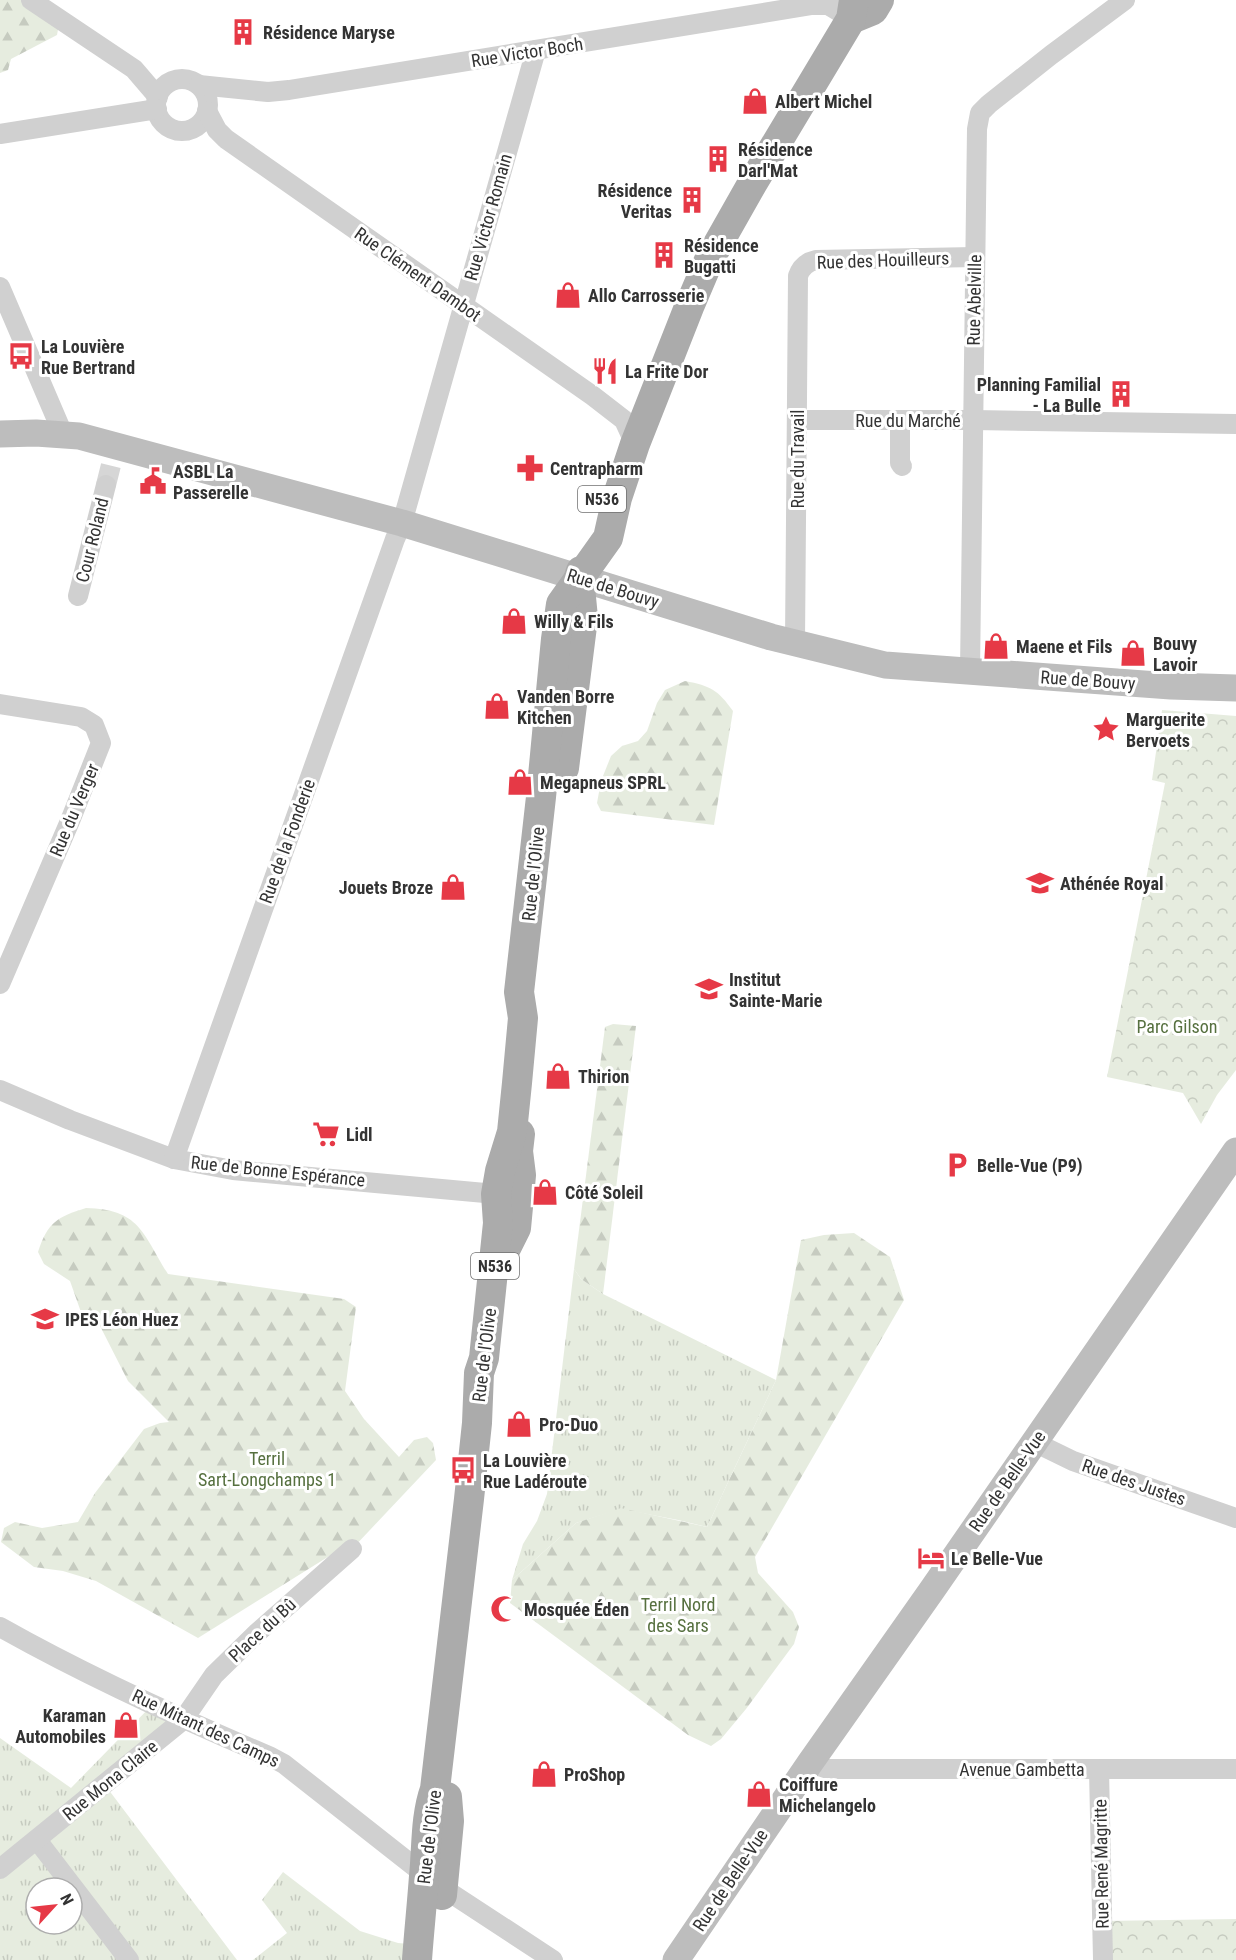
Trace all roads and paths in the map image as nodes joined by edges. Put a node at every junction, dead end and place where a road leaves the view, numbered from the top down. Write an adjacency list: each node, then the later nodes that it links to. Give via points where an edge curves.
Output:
1 (31, 0): 6 (street)
2 (879, 0): 4 (main road, N536, via 873,10)
3 (1125, 0): 14 (street, Rue Abelville, via 980,113)
4 (853, 10): 5 (street, Rue Victor Boch, via 812,5); 22 (main road, N536, via 715,251)
5 (536, 50): 8 (street, Rue Victor Boch, via 289,90 268,92); 17 (street, Rue Victor Romain)
6 (134, 69): 7 (street); 9 (street)
7 (177, 80): 8 (street); 9 (street, via 164,87)
8 (199, 85): 10 (street, via 206,97)
9 (157, 103): 11 (street, via 162,121); 12 (street, via 130,112)
10 (207, 111): 11 (street, via 198,125); 13 (street)
11 (182, 130): 13 (street, Rue Clément Dambot, via 211,140)
12 (0, 134)
13 (226, 139): 17 (street, Rue Clément Dambot)
14 (975, 257): 15 (street, Rue des Houilleurs, via 816,260 804,266); 20 (street, Rue Abelville)
15 (798, 276): 18 (street, Rue du Travail)
16 (0, 287): 24 (street)
17 (462, 305): 22 (street, Rue Clément Dambot); 27 (street, Rue Victor Romain)
18 (797, 420): 19 (street, Rue du Marché); 30 (street, Rue du Travail)
19 (900, 420): 20 (street, Rue du Marché); 25 (street)
20 (973, 420): 21 (street, Rue du Marché); 31 (street, Rue Abelville)
21 (1236, 424)
22 (630, 432): 28 (main road, Rue de l'Olive / N536, via 608,538)
23 (0, 434): 24 (street, Rue de Bouvy)
24 (63, 434): 27 (street, Rue de Bouvy, via 114,454)
25 (902, 466)
26 (106, 485): 29 (street, Cour Roland)
27 (402, 523): 28 (street, Rue de Bouvy); 37 (street, Rue de la Fonderie)
28 (579, 577): 30 (street, Rue de Bouvy); 38 (main road, Rue de l'Olive / N536, via 561,604 556,639 519,992 523,1018 518,1083 512,1132); 39 (main road, Rue de l'Olive / N536, via 583,618 518,1151 521,1175 516,1228)
29 (78, 596)
30 (795, 642): 31 (street, Rue de Bouvy, via 885,665)
31 (970, 671): 32 (street, Rue de Bouvy)
32 (1236, 688)
33 (0, 704): 34 (street, Rue du Verger, via 81,717 94,725 101,743)
34 (0, 984)
35 (0, 1090): 37 (street, Rue de Bonne Espérance)
36 (1236, 1151): 40 (street, Rue de Belle-Vue)
37 (174, 1159): 38 (street, Rue de Bonne Espérance, via 233,1170)
38 (496, 1194): 39 (street, via 510,1209); 50 (main road, Rue de l'Olive / N536, via 497,1247 479,1373 469,1500 435,1789 425,1847)
39 (507, 1246): 50 (main road, Rue de l'Olive / N536, via 472,1544 447,1801 449,1821)
40 (1034, 1442): 41 (street, Rue des Justes, via 1073,1461); 45 (street, Rue de Belle-Vue)
41 (1236, 1518)
42 (352, 1548): 44 (street, Place du Bû, via 214,1675)
43 (0, 1627): 44 (street, Rue Mitant des Camps)
44 (183, 1720): 48 (street, Rue Mona Claire); 50 (street, Rue Mitant des Camps, via 284,1764)
45 (810, 1763): 46 (street, Avenue Gambetta, via 828,1768); 55 (street, Rue de Belle-Vue)
46 (1099, 1769): 47 (street, Avenue Gambetta); 56 (street, Rue René Magritte)
47 (1236, 1770)
48 (37, 1840): 49 (street, Rue Mona Claire); 52 (street)
49 (0, 1869)
50 (434, 1882): 51 (main road); 53 (main road, Rue de l'Olive / N536); 54 (street, Rue Mitant des Camps)
51 (433, 1946)
52 (129, 1960)
53 (417, 1960)
54 (553, 1960)
55 (676, 1960)
56 (1103, 1960)

